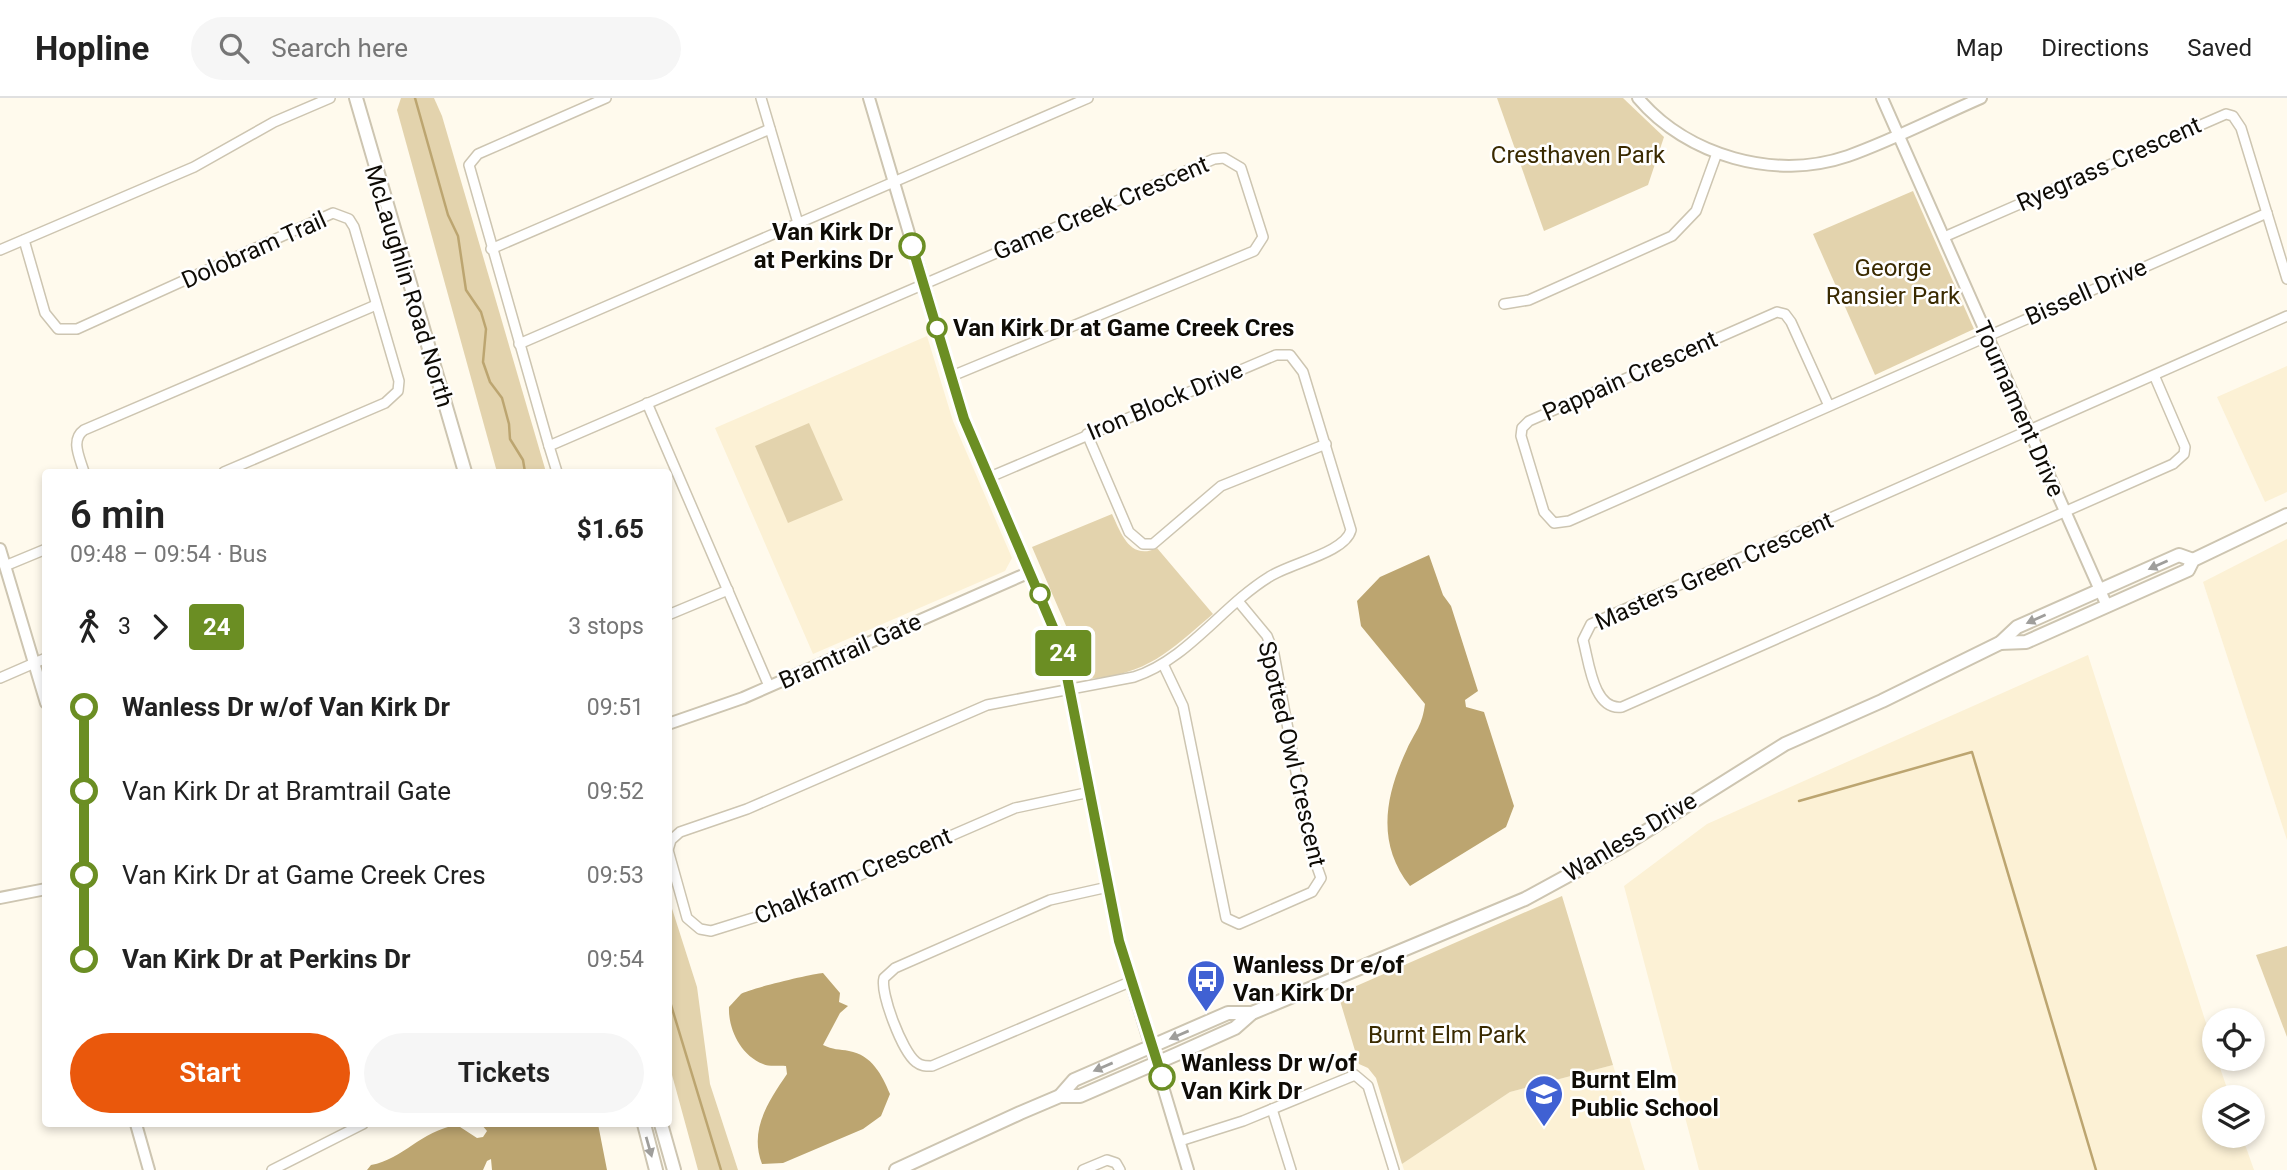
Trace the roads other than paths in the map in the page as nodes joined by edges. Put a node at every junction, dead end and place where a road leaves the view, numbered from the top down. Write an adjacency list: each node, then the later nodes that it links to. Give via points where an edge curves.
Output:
1 (330, 98): 17 (street, via 274,122 194,167)
2 (356, 98): 37 (main road, McLaughlin Road North)
3 (606, 98): 18 (street, via 470,159 469,171)
4 (761, 98): 10 (street)
5 (869, 98): 13 (street)
6 (1088, 98): 13 (street)
7 (1638, 98): 12 (street, via 1673,130)
8 (1882, 98): 11 (street, Tournament Drive)
9 (1981, 98): 11 (street)
10 (770, 129): 15 (street); 18 (street)
11 (1898, 134): 12 (street, via 1814,164 1762,164); 16 (street, Tournament Drive)
12 (1717, 153): 23 (street, via 1696,211 1672,236 1529,300)
13 (893, 182): 15 (street); 21 (street)
14 (2267, 213): 16 (street, Ryegrass Crescent, via 2238,121 2226,114); 20 (street, Ryegrass Crescent); 25 (street, Bissell Drive)
15 (798, 223): 26 (street)
16 (1944, 237): 25 (street, Tournament Drive)
17 (24, 240): 19 (street); 22 (street, Dolobram Trail, via 46,313 58,329 76,329 332,213 349,219 354,227)
18 (491, 249): 26 (street)
19 (0, 250)
20 (2287, 279)
21 (923, 284): 28 (street); 28 (street, Game Creek Crescent, via 1214,159 1224,158 1241,168 1263,237 1254,251); 29 (street)
22 (376, 304): 35 (street, via 85,429 76,444); 36 (street, Dolobram Trail, via 399,381 393,398)
23 (1504, 304)
24 (2287, 316): 27 (street)
25 (1987, 336): 30 (street, Bissell Drive); 31 (street, Tournament Drive)
26 (519, 344): 34 (street)
27 (2154, 375): 31 (street); 40 (street, Masters Green Crescent, via 2183,438 2184,454 2173,464)
28 (951, 376): 39 (street)
29 (647, 403): 34 (street); 47 (street)
30 (1829, 406): 30 (street, Pappain Crescent, via 1789,317 1777,312 1529,421 1521,436 1544,512 1554,523 1562,523)
31 (2029, 431): 40 (street, Tournament Drive); 40 (street, Masters Green Crescent, via 1591,624 1583,640 1600,698 1612,708 1622,708)
32 (1087, 434): 33 (street, Iron Block Drive, via 1276,355 1290,355 1303,372); 33 (street, via 1129,532 1143,544 1153,544 1164,536 1221,486); 39 (street, Iron Block Drive)
33 (1326, 444): 49 (street, Iron Block Drive, via 1351,523 1347,540 1279,571)
34 (549, 446): 38 (street)
35 (83, 469)
36 (230, 469)
37 (464, 469)
38 (556, 469)
39 (990, 477): 46 (street)
40 (2064, 512): 48 (street, Tournament Drive)
41 (2287, 515): 44 (main road, Wanless Drive)
42 (0, 549): 45 (street)
43 (42, 551): 45 (street)
44 (2193, 560): 48 (main road, Wanless Drive, one-way to 48, via 2179,555); 50 (main road, Wanless Drive, via 2188,570)
45 (5, 566): 54 (street)
46 (1030, 572): 57 (street, Bramtrail Gate); 58 (street, via 1061,646)
47 (728, 590): 51 (street); 57 (street)
48 (2100, 591): 50 (street, Tournament Drive); 52 (main road, Wanless Drive, one-way to 52, via 2017,627)
49 (1238, 601): 55 (street, Iron Block Drive); 55 (street, Spotted Owl Crescent, via 1267,636 1274,654 1321,878 1312,892 1244,923 1226,918 1183,706)
50 (2107, 606): 52 (main road, Wanless Drive, via 2026,642)
51 (672, 613)
52 (2000, 643): 68 (main road, Wanless Drive, via 1785,744 1624,845 1525,899)
53 (42, 660): 54 (street)
54 (34, 663): 56 (street); 59 (street)
55 (1163, 664): 58 (street, Iron Block Drive, via 1134,677)
56 (0, 678)
57 (769, 686): 60 (street, Bramtrail Gate)
58 (1071, 688): 61 (street); 62 (street, Chalkfarm Crescent, via 987,705)
59 (42, 690)
60 (672, 723)
61 (1090, 792): 63 (street, Chalkfarm Crescent, via 1026,804 782,909 711,931 687,918); 64 (street)
62 (672, 839)
63 (672, 864)
64 (1108, 887): 67 (street); 67 (street, via 1050,900 895,968 884,978 884,996 909,1053 927,1066)
65 (42, 890): 66 (street)
66 (0, 898)
67 (1132, 981): 69 (street)
68 (1252, 1013): 69 (main road, Wanless Drive, one-way to 69, via 1228,1013); 70 (main road, Wanless Drive, via 1236,1028)
69 (1153, 1046): 70 (street); 71 (main road, Wanless Drive, one-way to 71, via 1074,1080)
70 (1158, 1063): 71 (main road, Wanless Drive, via 1080,1096); 77 (street)
71 (1060, 1097): 82 (main road, Wanless Drive)
72 (1272, 1109): 77 (street); 86 (street); 87 (street, via 1358,1076 1368,1086)
73 (136, 1127): 78 (street)
74 (357, 1127): 79 (street)
75 (645, 1127): 80 (main road, one-way to 80)
76 (662, 1127): 81 (main road)
77 (1180, 1141): 85 (street)
78 (149, 1170)
79 (272, 1170)
80 (656, 1170)
81 (674, 1170)
82 (896, 1170)
83 (1083, 1170): 84 (street, via 1107,1160)
84 (1120, 1170)
85 (1188, 1170)
86 (1291, 1170)
87 (1394, 1170)

